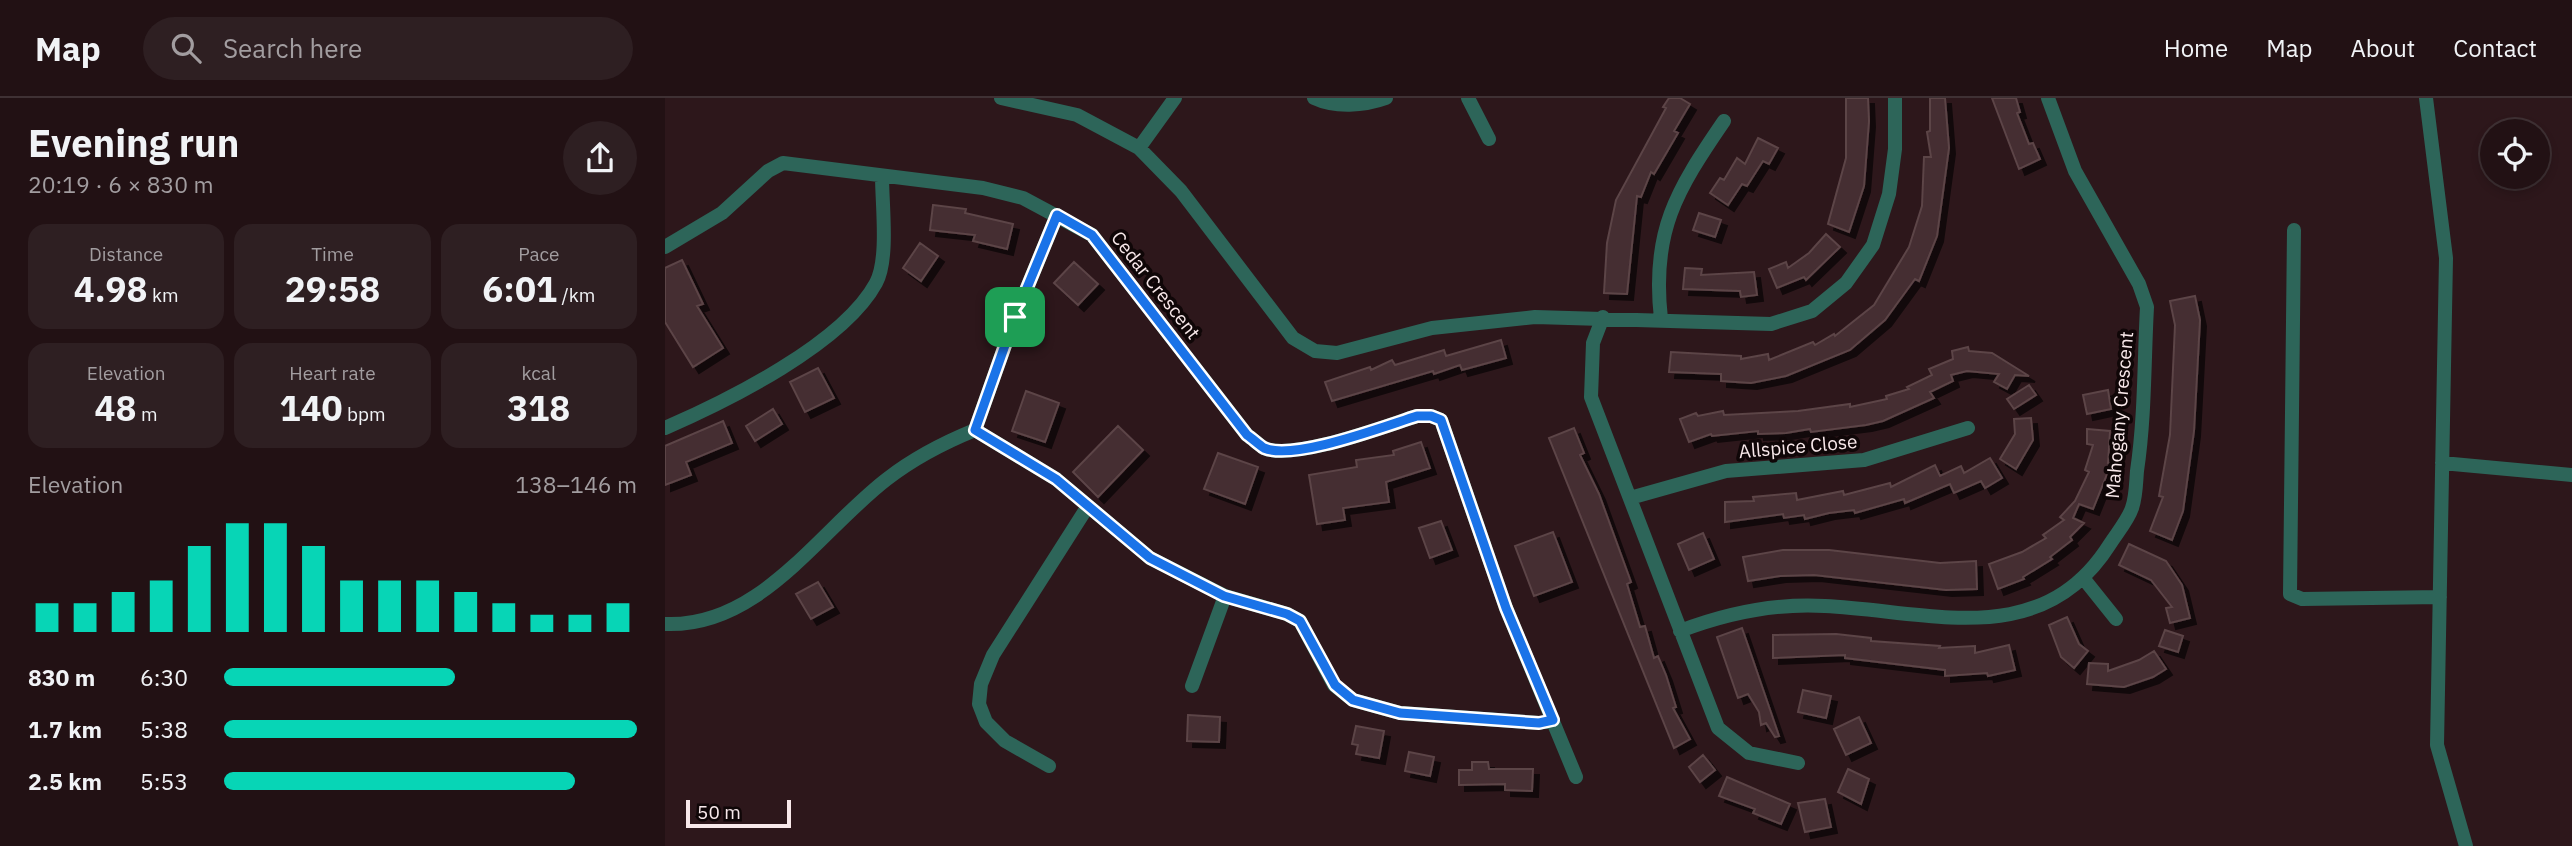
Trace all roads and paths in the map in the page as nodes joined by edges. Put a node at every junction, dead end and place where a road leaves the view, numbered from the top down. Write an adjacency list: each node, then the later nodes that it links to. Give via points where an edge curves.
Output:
1 (1001, 98): 9 (street)
2 (1175, 98): 12 (street)
3 (1314, 98): 4 (street, via 1324,103 1368,105)
4 (1386, 98)
5 (1468, 98): 11 (street)
6 (1895, 98): 18 (street, via 1889,194 1873,245 1846,283 1812,311 1770,324)
7 (2048, 98): 26 (street, Mahogany Crescent, via 2075,171 2139,284 2147,307 2132,508)
8 (2426, 98): 22 (street, via 2446,258)
9 (1019, 99): 12 (street, via 1077,116)
10 (1724, 121): 18 (street, via 1674,201 1662,236 1657,284)
11 (1489, 139)
12 (1139, 148): 17 (street, via 1181,191 1293,338 1315,351 1337,353 1432,328 1535,317)
13 (882, 176): 14 (street, Cedar Crescent, via 983,188 1023,198); 16 (street, Cedar Crescent, via 783,163 722,213); 19 (street, via 882,258 877,282 857,307 831,334 722,403)
14 (1057, 215): 21 (street); 33 (street, Cedar Crescent, via 1092,235 1247,435 1265,448 1325,445 1417,416 1441,420 1506,608)
15 (2294, 230): 28 (street, via 2290,594 2302,598)
16 (665, 247)
17 (1602, 317): 18 (street); 24 (street, via 1593,343 1591,397)
18 (1661, 319)
19 (665, 428)
20 (1968, 429): 24 (street, Allspice Close, via 1864,460 1725,471)
21 (975, 430): 25 (street, via 1056,479); 30 (street, via 936,446 887,479 751,600 714,618)
22 (2442, 463): 23 (street); 28 (street)
23 (2572, 475)
24 (1630, 498): 31 (street)
25 (1088, 506): 27 (street, via 1150,558); 35 (street, via 993,655 981,684 979,704 986,722 1005,741)
26 (2084, 579): 29 (street); 31 (street, Mahogany Crescent, via 2039,608 1992,619 1824,606 1767,608 1721,615)
27 (1224, 596): 32 (street); 33 (street, via 1300,621 1335,685 1353,700 1400,713 1539,723)
28 (2440, 597): 37 (street, via 2437,745)
29 (2116, 619)
30 (665, 624)
31 (1681, 631): 34 (street, via 1718,728 1749,753)
32 (1192, 686)
33 (1553, 720): 36 (street)
34 (1798, 763)
35 (1049, 766)
36 (1576, 777)
37 (2466, 846)

